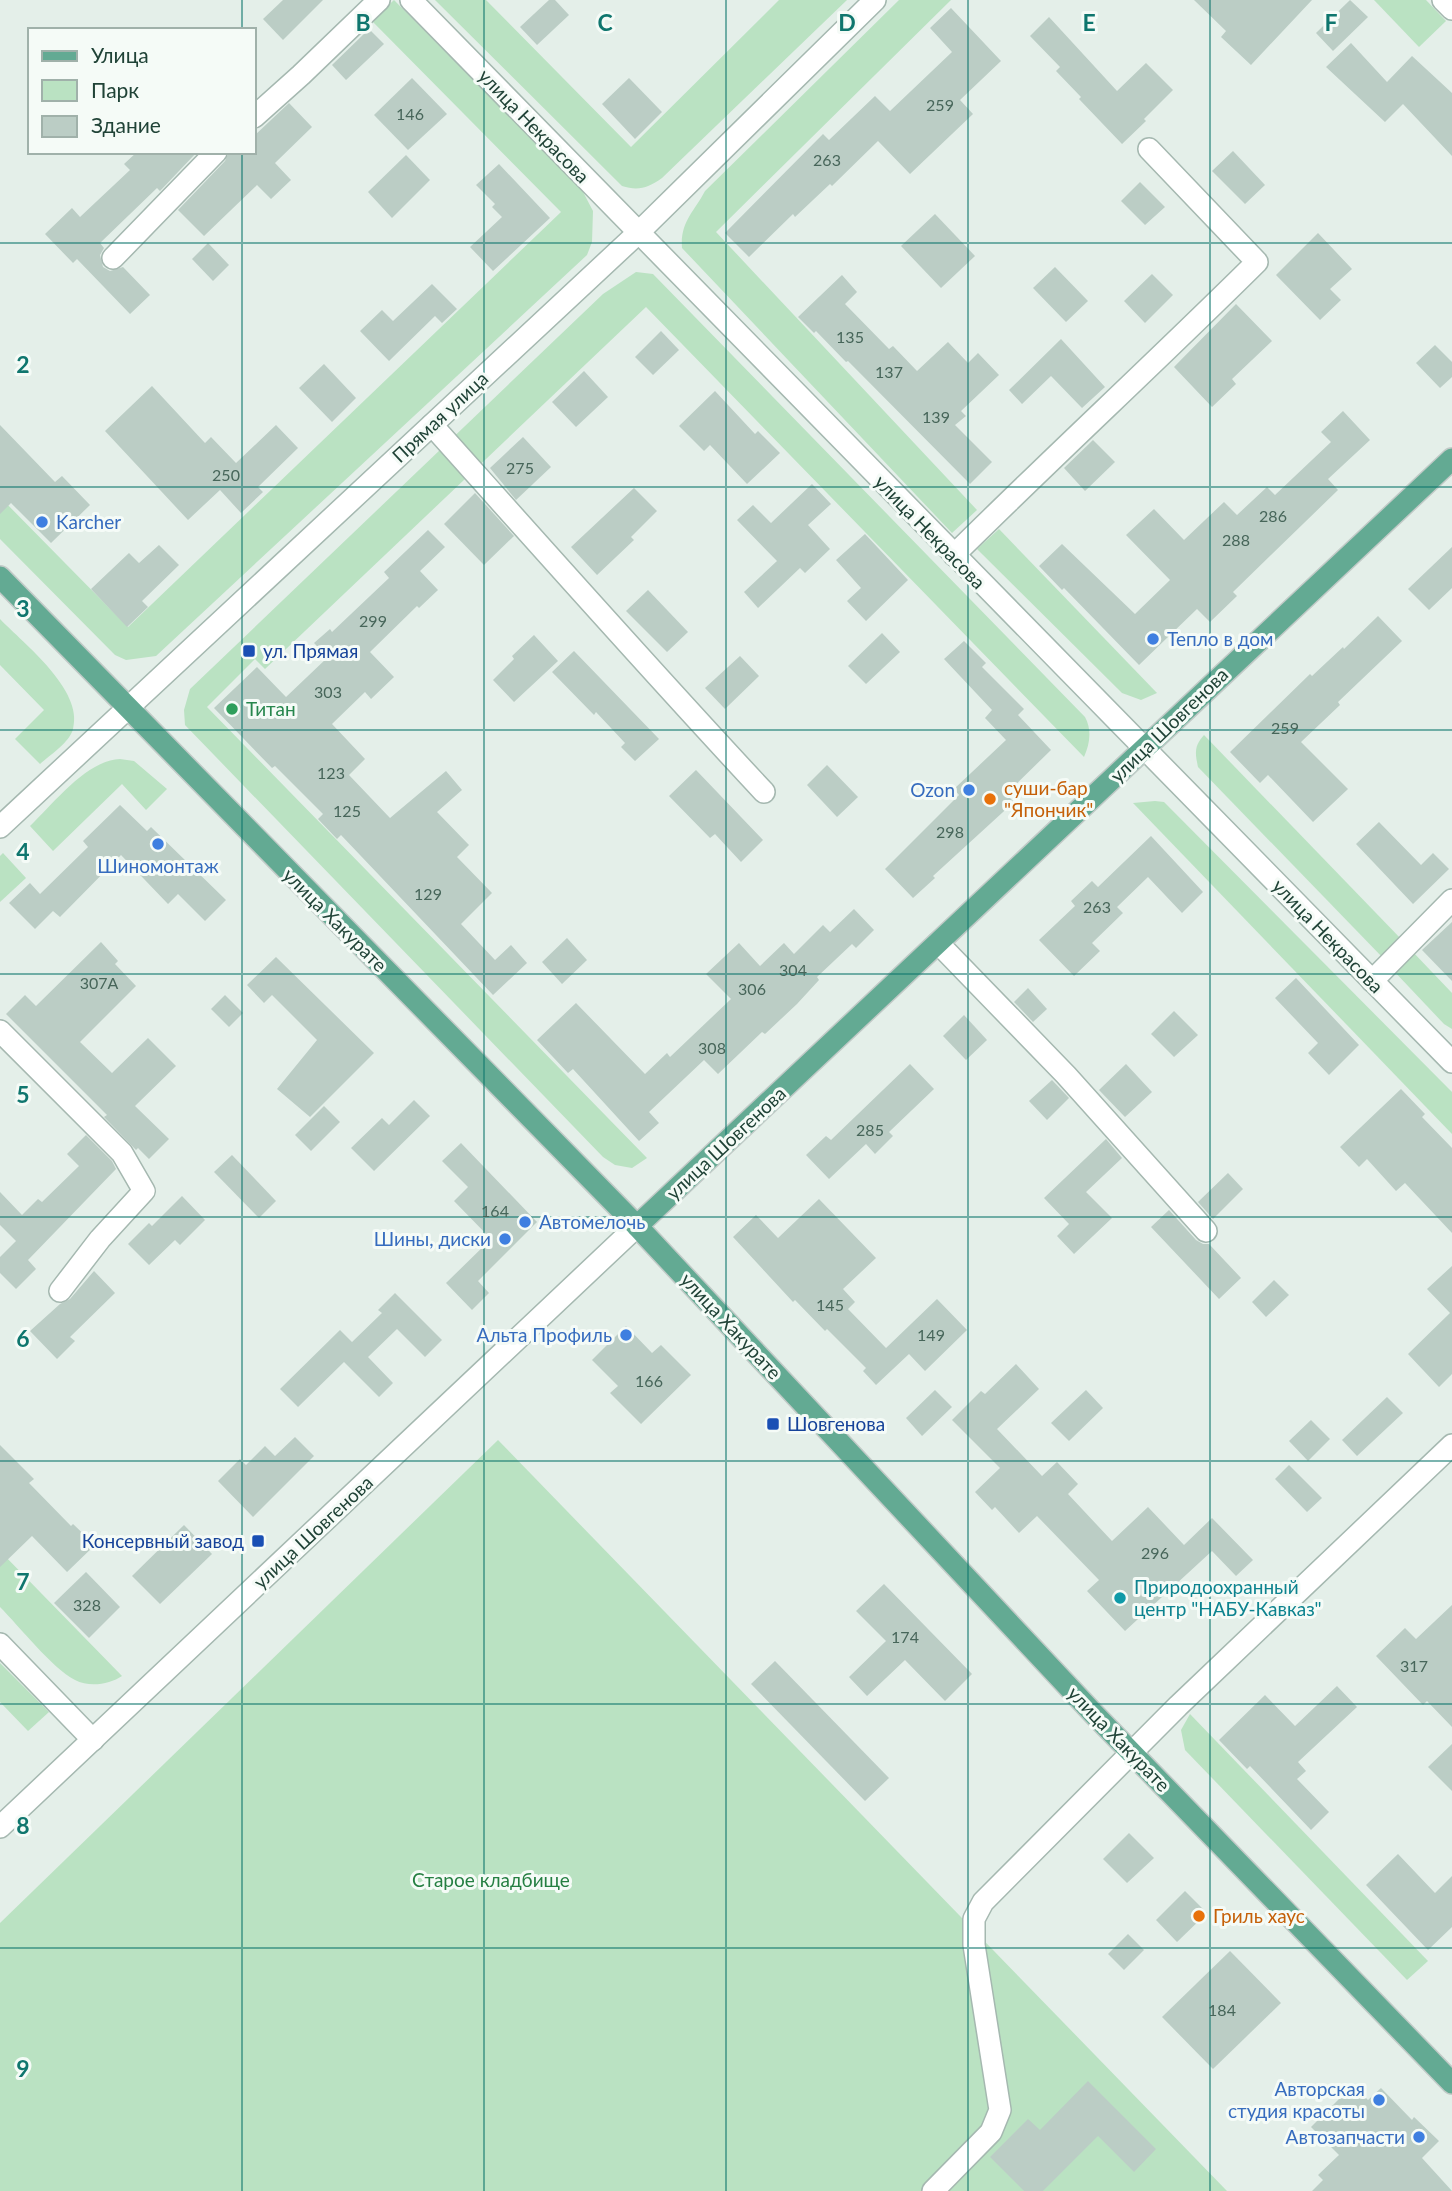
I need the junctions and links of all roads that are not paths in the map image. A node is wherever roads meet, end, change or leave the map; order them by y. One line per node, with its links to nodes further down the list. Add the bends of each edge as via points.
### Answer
1 (379, 0): 6 (street)
2 (411, 0): 9 (street, улица Некрасова)
3 (874, 0): 9 (street, Прямая улица)
4 (1443, 0): 5 (street)
5 (1452, 9)
6 (256, 115)
7 (1149, 149): 13 (street, via 1257,262)
8 (214, 154): 10 (street)
9 (638, 233): 11 (street, Прямая улица); 13 (street, улица Некрасова)
10 (113, 258)
11 (432, 425): 15 (street, Прямая улица); 17 (street)
12 (1452, 458): 16 (main road, улица Шовгенова)
13 (954, 555): 16 (street, улица Некрасова)
14 (0, 577): 15 (main road, улица Хакурате)
15 (127, 708): 18 (street, Прямая улица); 24 (main road, улица Хакурате)
16 (1144, 749): 20 (main road, улица Шовгенова); 21 (street, улица Некрасова)
17 (764, 792)
18 (0, 827)
19 (1452, 900): 21 (street)
20 (938, 943): 24 (main road, улица Шовгенова); 25 (street, via 1066,1075)
21 (1372, 981): 23 (street, улица Некрасова)
22 (0, 1031): 26 (street, via 122,1153 144,1191)
23 (1452, 1062)
24 (637, 1226): 29 (street, улица Шовгенова); 30 (main road, улица Хакурате)
25 (1206, 1231)
26 (60, 1290)
27 (1452, 1445): 30 (street)
28 (0, 1644): 29 (street)
29 (93, 1740): 31 (street, улица Шовгенова)
30 (1133, 1752): 32 (main road, улица Хакурате); 33 (street, via 983,1902 975,1919 974,1945 1000,2110 991,2132)
31 (0, 1828)
32 (1452, 2084)
33 (933, 2191)

